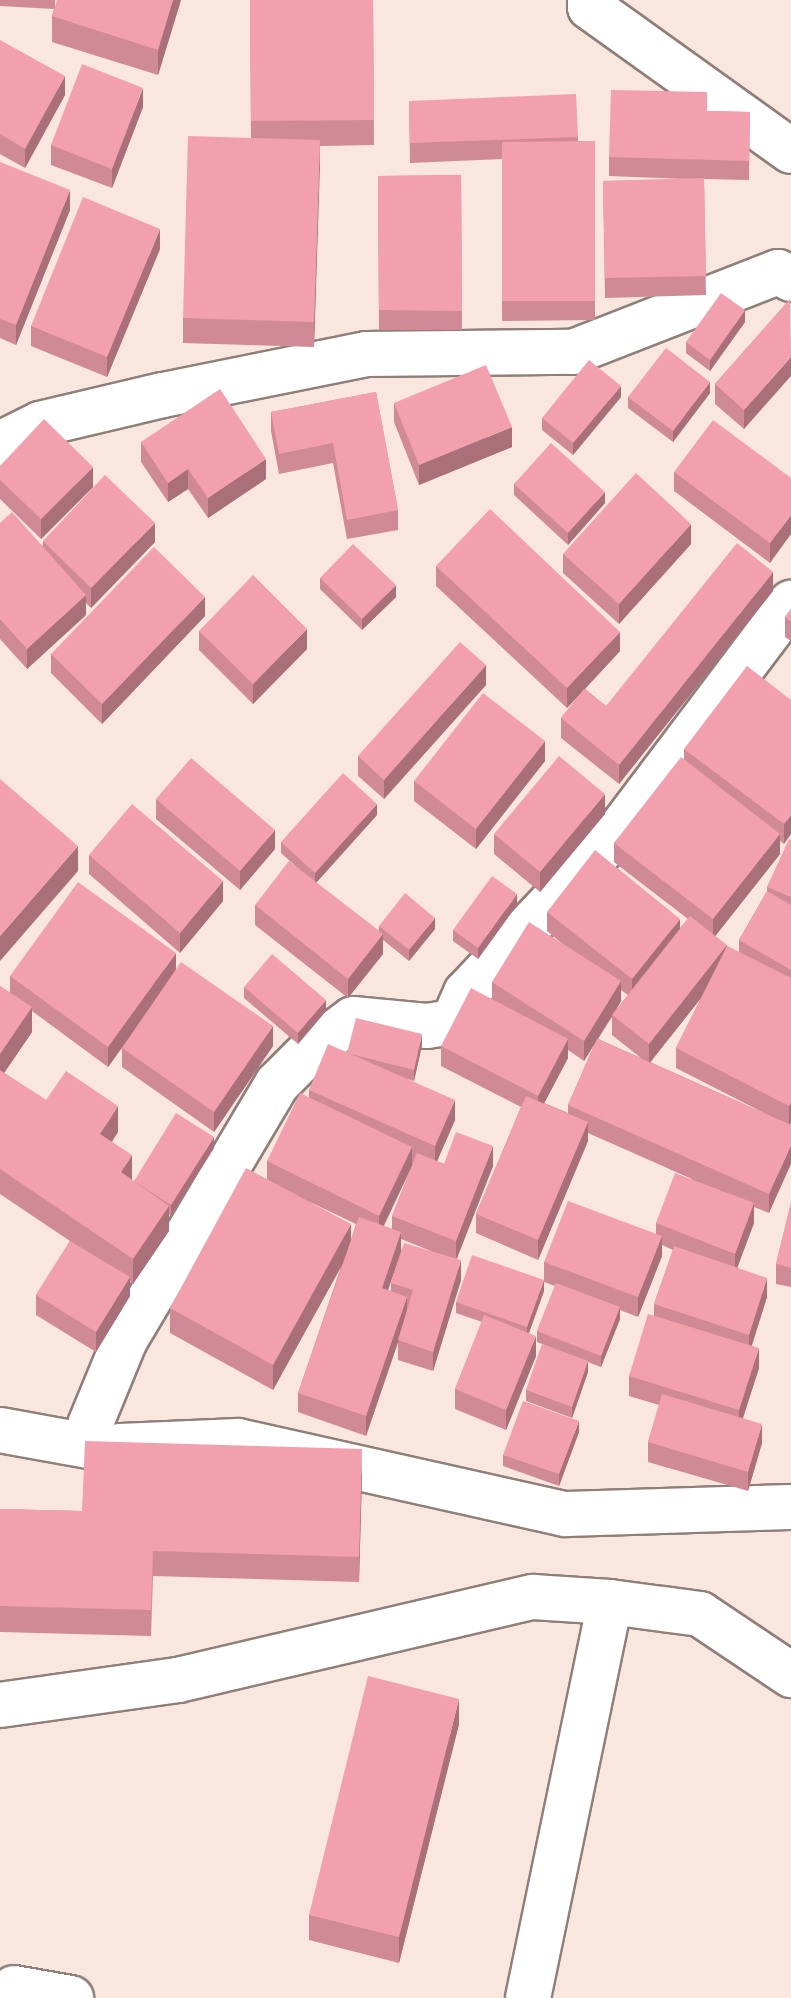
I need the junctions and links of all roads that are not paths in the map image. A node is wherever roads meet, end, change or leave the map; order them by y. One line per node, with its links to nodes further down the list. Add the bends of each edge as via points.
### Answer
1 (590, 0): 2 (street, via 590,7)
2 (791, 151)
3 (791, 279): 4 (street, via 778,272 573,352 366,354 40,424)
4 (0, 444)
5 (791, 603): 7 (street, via 619,831 466,993 453,1022 427,1026 353,1019 277,1084 125,1340 90,1425)
6 (0, 1430): 7 (street)
7 (94, 1447): 8 (street, via 238,1441 565,1514)
8 (791, 1507)
9 (610, 1602): 10 (street, via 700,1614); 11 (street, via 533,1597 178,1680); 14 (street)
10 (791, 1675)
11 (0, 1705)
12 (14, 1988): 13 (street)
13 (71, 1998)
14 (528, 1998)

